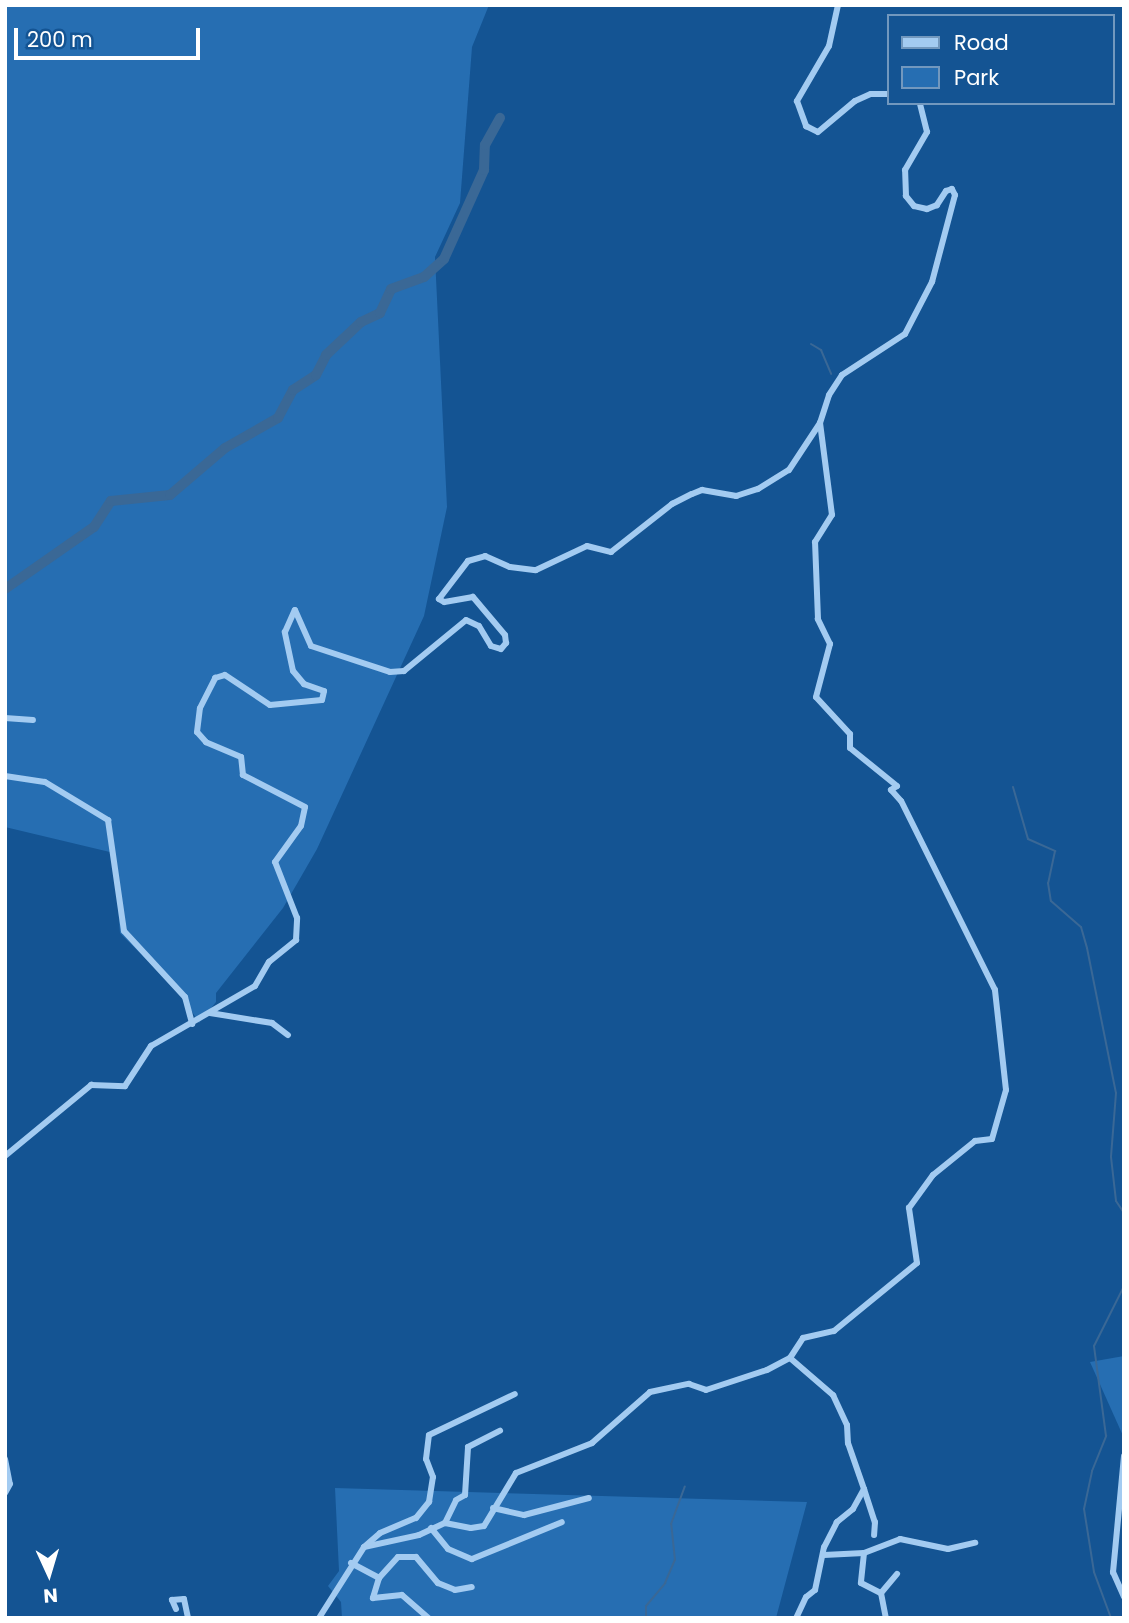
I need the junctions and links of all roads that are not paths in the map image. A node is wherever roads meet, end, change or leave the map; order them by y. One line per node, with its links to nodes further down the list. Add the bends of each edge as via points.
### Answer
1 (838, 5): 2 (street, via 829,46 797,101 807,127 818,132 855,102 871,94)
2 (888, 94)
3 (920, 105): 4 (street, via 927,132 905,170 906,196 914,206 926,209 937,205 946,191 952,189 955,195 932,282 905,334 842,375)
4 (820, 423): 8 (street, via 789,470 769,483 736,496 692,494 672,504 611,552 587,546 536,569 510,567 485,556 468,561 439,599 444,603 473,597 505,635 501,649 491,646 479,626 467,620 404,671 390,672 311,646 295,610 285,632 293,671 304,684 324,691 321,700 270,705 225,674 215,678 200,708 197,732 206,742 241,757 243,775 258,786 304,807 301,826 275,862 297,918 296,940 268,962 255,986); 12 (street, via 832,515 815,542 818,619 830,644 817,697 850,734 850,748 897,786 891,790 901,801 995,990 1006,1090 992,1139 975,1141 933,1175 909,1208 916,1263 834,1331 803,1338)
5 (5, 718): 6 (street)
6 (33, 720)
7 (5, 776): 9 (street, via 39,779 108,820 124,931 185,998)
8 (210, 1013): 9 (street); 10 (street, via 272,1023)
9 (192, 1024): 11 (street, via 151,1046 125,1086 91,1085)
10 (288, 1035)
11 (5, 1156)
12 (790, 1358): 17 (street, via 833,1395 847,1425 848,1443); 20 (street, via 706,1390 689,1384 650,1392 592,1443 516,1474)
13 (515, 1394): 26 (street, via 429,1435 426,1459 433,1477 429,1502 416,1518 380,1533)
14 (500, 1431): 21 (street, via 468,1447 465,1494 456,1500)
15 (1124, 1456): 34 (street, via 1113,1572)
16 (5, 1459): 18 (street, via 10,1484)
17 (864, 1489): 24 (street, via 875,1522); 28 (street, via 853,1509 837,1522)
18 (5, 1493)
19 (589, 1498): 20 (street, via 524,1515)
20 (493, 1508): 21 (street, via 477,1528)
21 (445, 1522): 23 (street)
22 (562, 1522): 23 (street, via 472,1559 448,1549)
23 (431, 1528): 26 (street)
24 (874, 1535)
25 (975, 1543): 27 (street, via 948,1549 900,1539)
26 (364, 1548): 29 (street)
27 (864, 1553): 28 (street); 33 (street, via 861,1583)
28 (824, 1555): 39 (street, via 815,1590 806,1597)
29 (351, 1563): 31 (street); 37 (street)
30 (897, 1574): 33 (street)
31 (379, 1578): 32 (street, via 398,1557 416,1556 438,1583 455,1590); 38 (street, via 373,1598 402,1595)
32 (472, 1587)
33 (881, 1592): 40 (street)
34 (1124, 1597)
35 (176, 1609): 36 (street, via 172,1600 184,1599)
36 (188, 1618)
37 (319, 1618)
38 (428, 1618)
39 (796, 1618)
40 (886, 1618)

